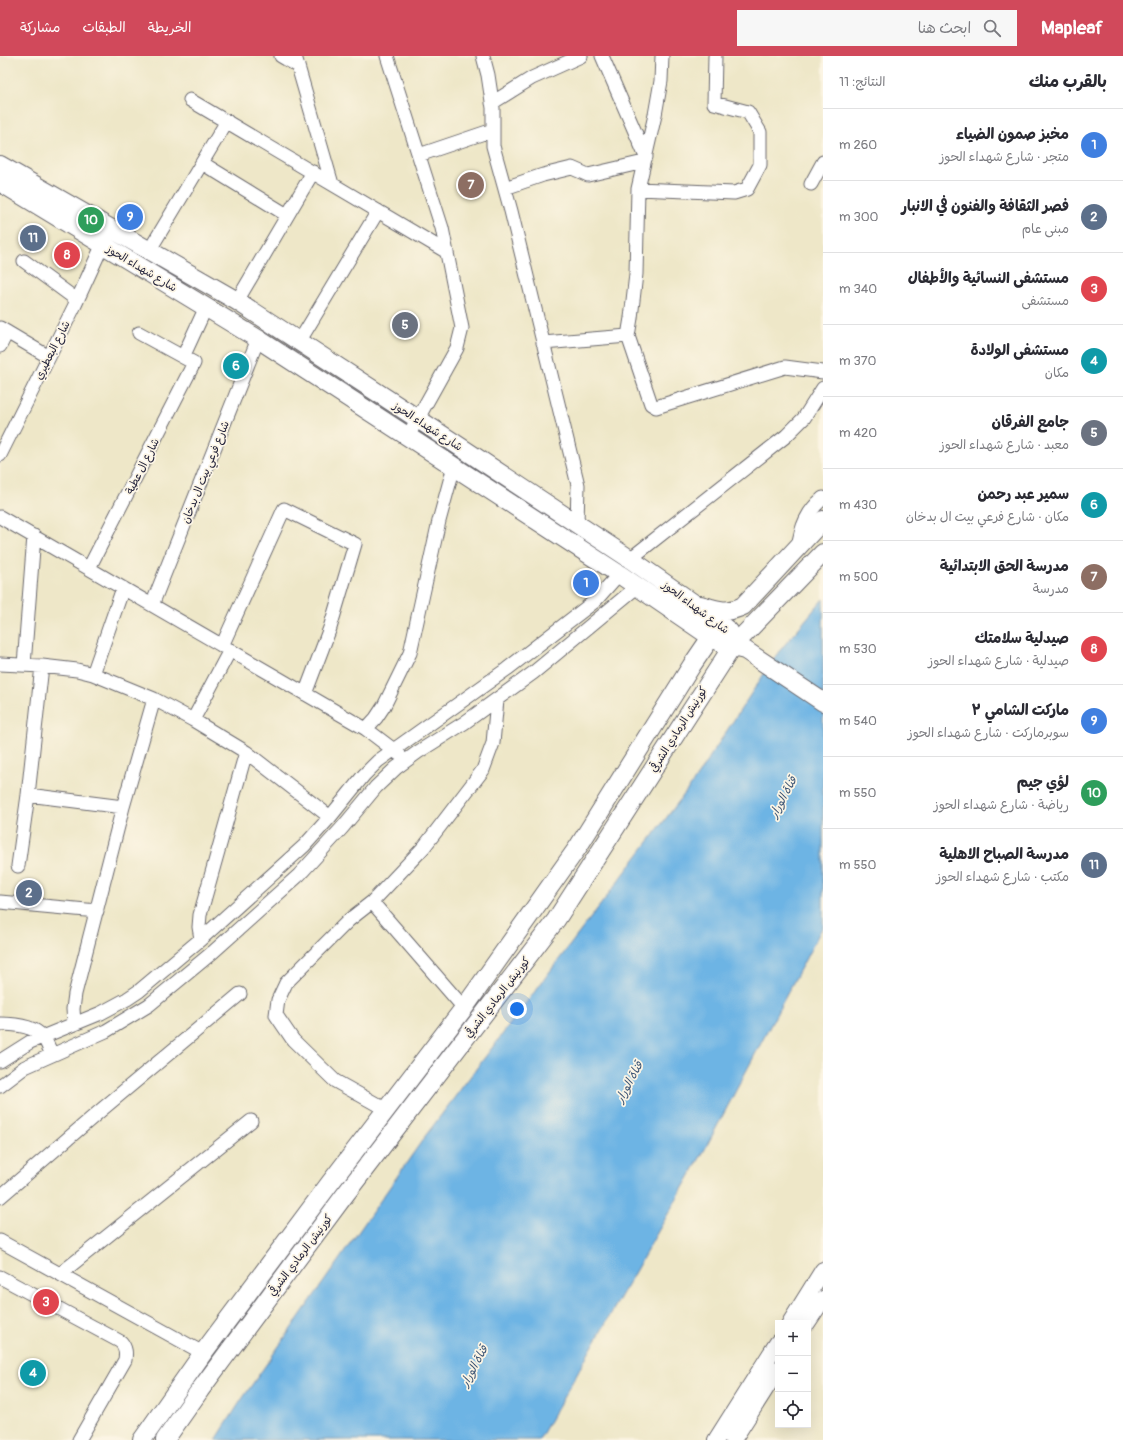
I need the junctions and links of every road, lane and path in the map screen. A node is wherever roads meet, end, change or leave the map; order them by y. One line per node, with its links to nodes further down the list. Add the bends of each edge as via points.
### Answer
1 (281, 56): 8 (street)
2 (387, 56): 13 (street)
3 (483, 56): 10 (street)
4 (581, 56): 10 (street, via 532,78)
5 (602, 56): 14 (street)
6 (662, 56): 14 (street, via 661,82)
7 (715, 56): 23 (street, via 714,103 748,112 760,132 760,164 747,189 734,193)
8 (296, 61): 20 (street)
9 (190, 100): 11 (street)
10 (492, 102): 12 (street)
11 (227, 122): 16 (street); 18 (street)
12 (493, 130): 13 (street); 22 (street, via 493,146)
13 (419, 155): 28 (street)
14 (645, 160): 22 (street, via 588,175 572,168 543,174); 23 (street)
15 (823, 162): 21 (street)
16 (202, 163): 25 (street); 27 (street)
17 (0, 165): 26 (main road, شارع شهداء الحوز)
18 (313, 172): 20 (street); 25 (street)
19 (0, 182): 26 (main road, شارع شهداء الحوز)
20 (332, 184): 24 (street)
21 (811, 184)
22 (505, 188): 38 (street)
23 (638, 188): 35 (street, via 636,274)
24 (378, 211): 28 (street); 37 (street)
25 (287, 215): 31 (street)
26 (98, 235): 27 (main road, شارع شهداء الحوز); 30 (street, شارع البعطيري); 32 (main road, شارع شهداء الحوز)
27 (150, 251): 31 (main road, شارع شهداء الحوز)
28 (447, 252): 44 (street, via 462,328 457,348)
29 (24, 261): 30 (street)
30 (77, 300): 40 (street, شارع البعطيري)
31 (237, 301): 37 (main road, شارع شهداء الحوز)
32 (206, 307): 36 (main road, شارع شهداء الحوز); 41 (street, شارع ال عطية)
33 (4, 330): 39 (street); 40 (street)
34 (139, 332): 41 (street)
35 (628, 336): 38 (street); 42 (street, via 651,404 656,407 785,367)
36 (258, 339): 45 (main road, شارع شهداء الحوز); 63 (street, شارع فرعي بيت ال بدخان)
37 (299, 342): 44 (main road, شارع شهداء الحوز)
38 (543, 343): 51 (street, via 578,485)
39 (0, 346)
40 (49, 357): 46 (street, شارع البعطيري)
41 (189, 360): 56 (street, شارع ال عطية)
42 (823, 372)
43 (823, 388): 55 (street, via 804,418 786,436)
44 (418, 419): 45 (street); 51 (main road, شارع شهداء الحوز)
45 (408, 436): 47 (main road, شارع شهداء الحوز)
46 (0, 456)
47 (454, 466): 58 (main road, شارع شهداء الحوز); 78 (street, via 410,653 384,706)
48 (823, 498): 53 (street, via 806,518 800,532)
49 (0, 517): 52 (street)
50 (823, 520): 53 (main road)
51 (577, 524): 55 (main road, شارع شهداء الحوز)
52 (34, 536): 56 (street); 69 (street)
53 (798, 548): 57 (main road)
54 (823, 553): 60 (main road, كورنيش الرمادي الشرقي)
55 (630, 559): 62 (main road, شارع شهداء الحوز)
56 (90, 568): 61 (street)
57 (776, 572): 60 (main road); 62 (main road, via 743,606 736,609 722,610)
58 (619, 574): 59 (main road, شارع شهداء الحوز); 79 (street, via 595,601 507,669)
59 (638, 586): 64 (main road, شارع شهداء الحوز); 75 (street, via 568,646)
60 (792, 586): 66 (main road, كورنيش الرمادي الشرقي)
61 (123, 588): 63 (street); 72 (street)
62 (693, 603): 65 (main road, شارع شهداء الحوز)
63 (152, 605): 67 (street)
64 (683, 618): 65 (main road, شارع شهداء الحوز); 70 (main road, via 694,637 696,651)
65 (716, 630): 66 (main road, شارع شهداء الحوز); 70 (main road, كورنيش الرمادي الشرقي)
66 (738, 645): 76 (main road, شارع شهداء الحوز); 101 (main road, كورنيش الرمادي الشرقي, via 556,920)
67 (226, 648): 73 (street); 73 (street, via 284,509 356,544 330,628); 77 (street)
68 (0, 664): 69 (street)
69 (24, 665): 71 (street)
70 (692, 665): 91 (main road, كورنيش الرمادي الشرقي, via 578,847)
71 (42, 666): 72 (street); 82 (street)
72 (93, 674): 74 (street)
73 (305, 694): 78 (street)
74 (154, 699): 77 (street); 83 (street)
75 (497, 700): 81 (street); 87 (street, via 492,743 484,770 424,847)
76 (823, 702)
77 (193, 720): 80 (street)
78 (366, 729): 79 (street)
79 (394, 749): 81 (street); 84 (street, via 371,768)
80 (246, 752): 84 (street); 89 (street, via 200,915)
81 (406, 760): 95 (street, via 376,787 299,875 181,978 128,1018 84,1042)
82 (28, 795): 83 (street); 85 (street)
83 (123, 807): 88 (street)
84 (330, 817): 89 (street, via 288,862)
85 (18, 866)
86 (0, 902): 88 (street)
87 (372, 902): 91 (street); 98 (street, via 349,920 286,983 278,1000 276,1015 293,1040 335,1081)
88 (97, 911): 92 (street, via 74,1002)
89 (200, 939): 92 (street, via 139,991 101,1013)
90 (240, 994): 102 (street)
91 (464, 1008): 98 (main road, كورنيش الرمادي الشرقي)
92 (74, 1023): 94 (street)
93 (0, 1024): 94 (street, via 25,1027)
94 (42, 1036): 95 (street); 96 (street)
95 (52, 1054): 97 (street, via 24,1067)
96 (0, 1061)
97 (0, 1086)
98 (387, 1110): 100 (main road, كورنيش الرمادي الشرقي)
99 (250, 1121): 105 (street)
100 (330, 1183): 101 (main road); 111 (main road, كورنيش الرمادي الشرقي)
101 (344, 1196): 115 (main road, كورنيش الرمادي الشرقي)
102 (0, 1197)
103 (0, 1241): 105 (street)
104 (823, 1270): 108 (street)
105 (60, 1274): 111 (street)
106 (0, 1277): 113 (street, via 121,1342 126,1349 125,1360)
107 (823, 1299): 109 (street)
108 (792, 1320)
109 (809, 1320)
110 (775, 1347): 116 (street)
111 (203, 1352): 114 (main road, كورنيش الرمادي الشرقي)
112 (775, 1374): 117 (street)
113 (79, 1440)
114 (142, 1440)
115 (165, 1440)
116 (716, 1440)
117 (733, 1440)

